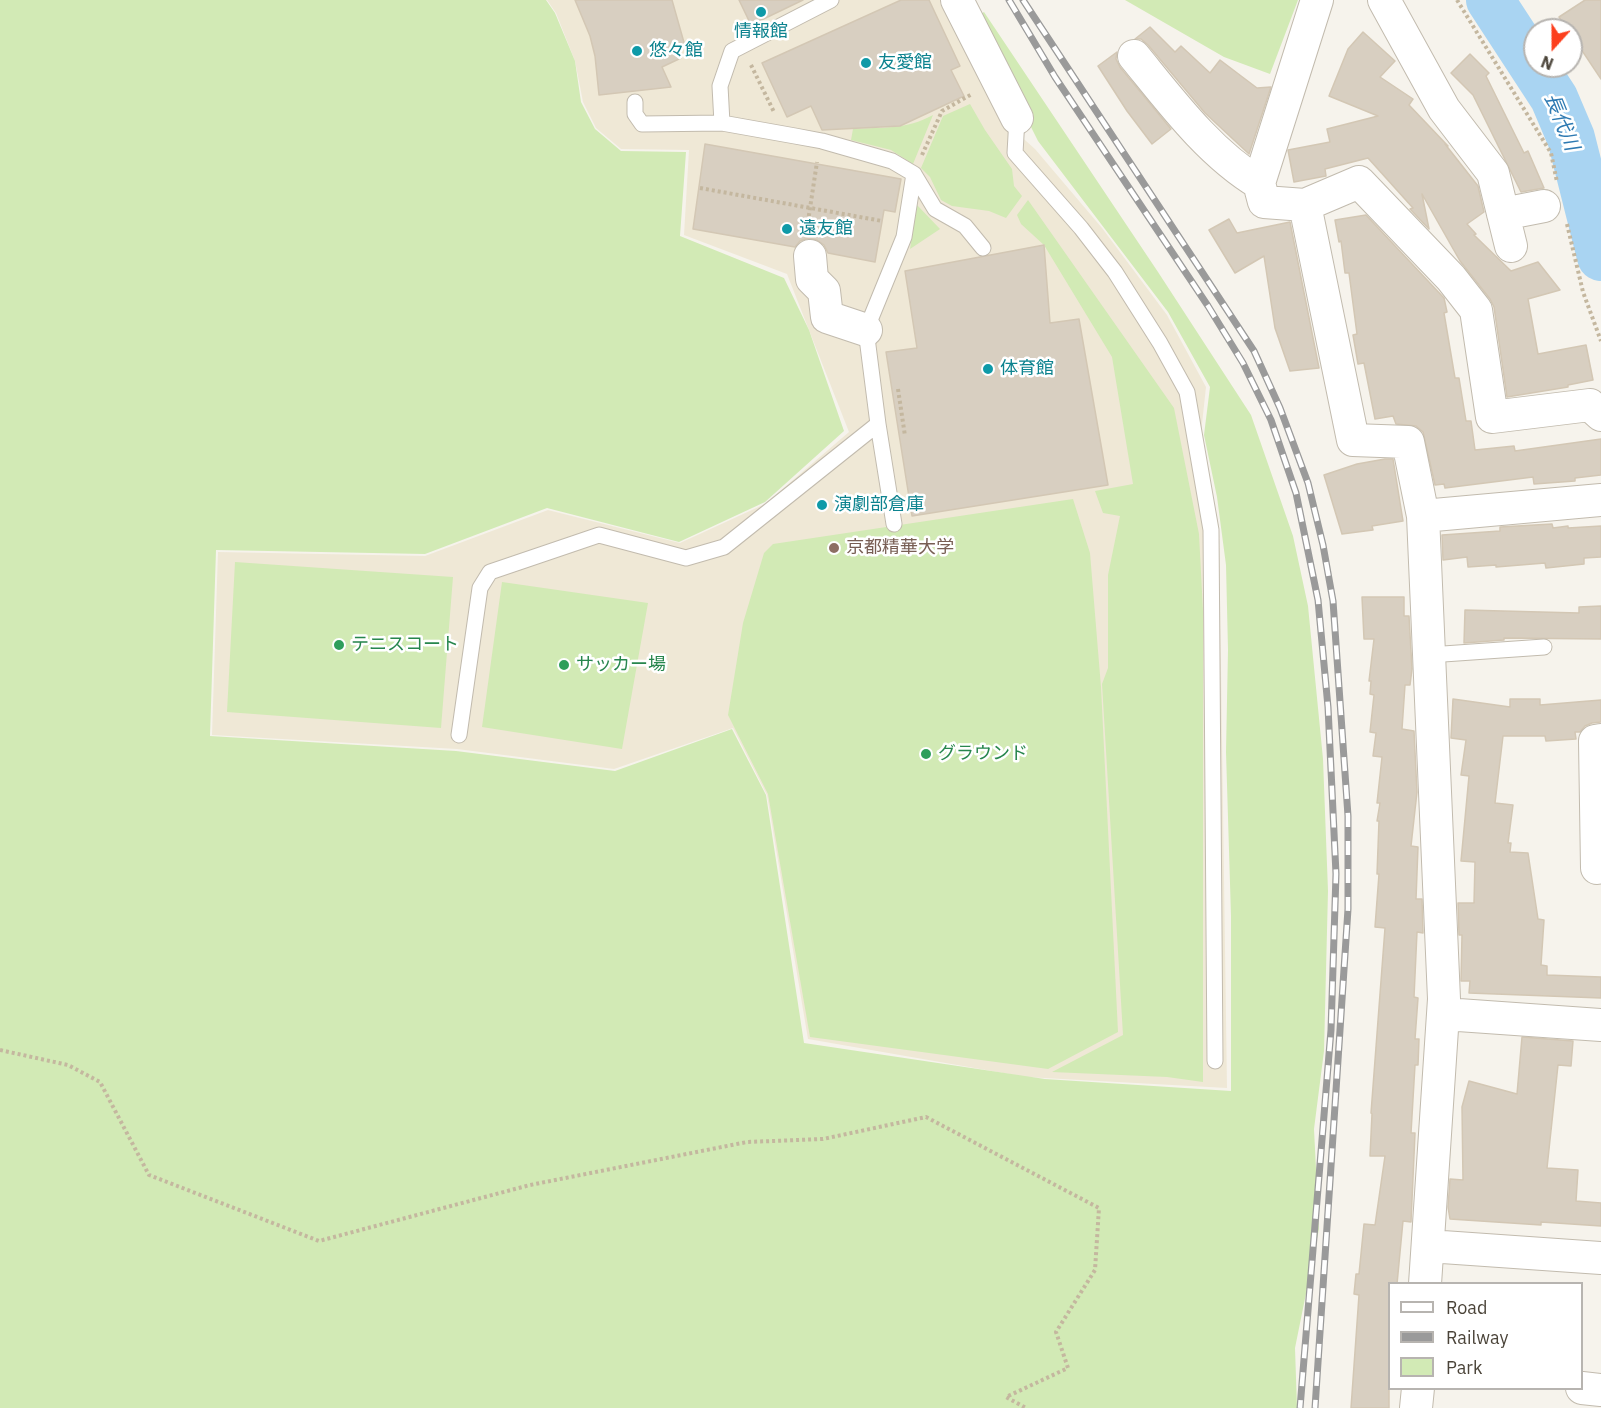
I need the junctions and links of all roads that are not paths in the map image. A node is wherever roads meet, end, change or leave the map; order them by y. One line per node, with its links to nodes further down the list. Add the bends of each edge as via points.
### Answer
1 (831, 0): 8 (lane, via 732,51 720,86)
2 (957, 0): 7 (street)
3 (1317, 0): 10 (street)
4 (1384, 0): 13 (street, via 1444,109 1493,173)
5 (1134, 56): 10 (street, via 1186,120 1241,172)
6 (635, 102): 8 (lane, via 634,114 642,124)
7 (1017, 118): 30 (lane, via 1015,153 1115,273 1161,343 1187,392 1211,530)
8 (722, 123): 9 (lane, via 822,141 892,161)
9 (914, 174): 16 (lane, via 935,209 965,226); 17 (lane, via 904,237)
10 (1259, 183): 11 (street, via 1264,202)
11 (1305, 205): 18 (street, via 1359,182 1451,278 1476,310 1492,417 1590,405); 21 (street, via 1353,440 1408,442)
12 (1557, 205): 13 (street)
13 (1503, 214): 15 (street)
14 (808, 245): 17 (street, via 812,279 824,291 827,317)
15 (1510, 246)
16 (983, 248)
17 (866, 330): 19 (lane)
18 (1601, 415)
19 (878, 424): 22 (lane); 25 (lane, via 724,547 686,558 599,535 490,572 480,588)
20 (1601, 500): 21 (street)
21 (1423, 516): 24 (street)
22 (894, 524)
23 (1544, 647): 24 (lane)
24 (1429, 656): 28 (street)
25 (459, 735)
26 (1601, 740): 27 (street, via 1595,741)
27 (1597, 868)
28 (1444, 1014): 29 (street); 31 (street)
29 (1601, 1025)
30 (1215, 1061)
31 (1428, 1246): 32 (street); 33 (street)
32 (1601, 1258)
33 (1425, 1282)
34 (1583, 1388): 36 (street)
35 (1418, 1390): 37 (street)
36 (1601, 1390)
37 (1416, 1408)

